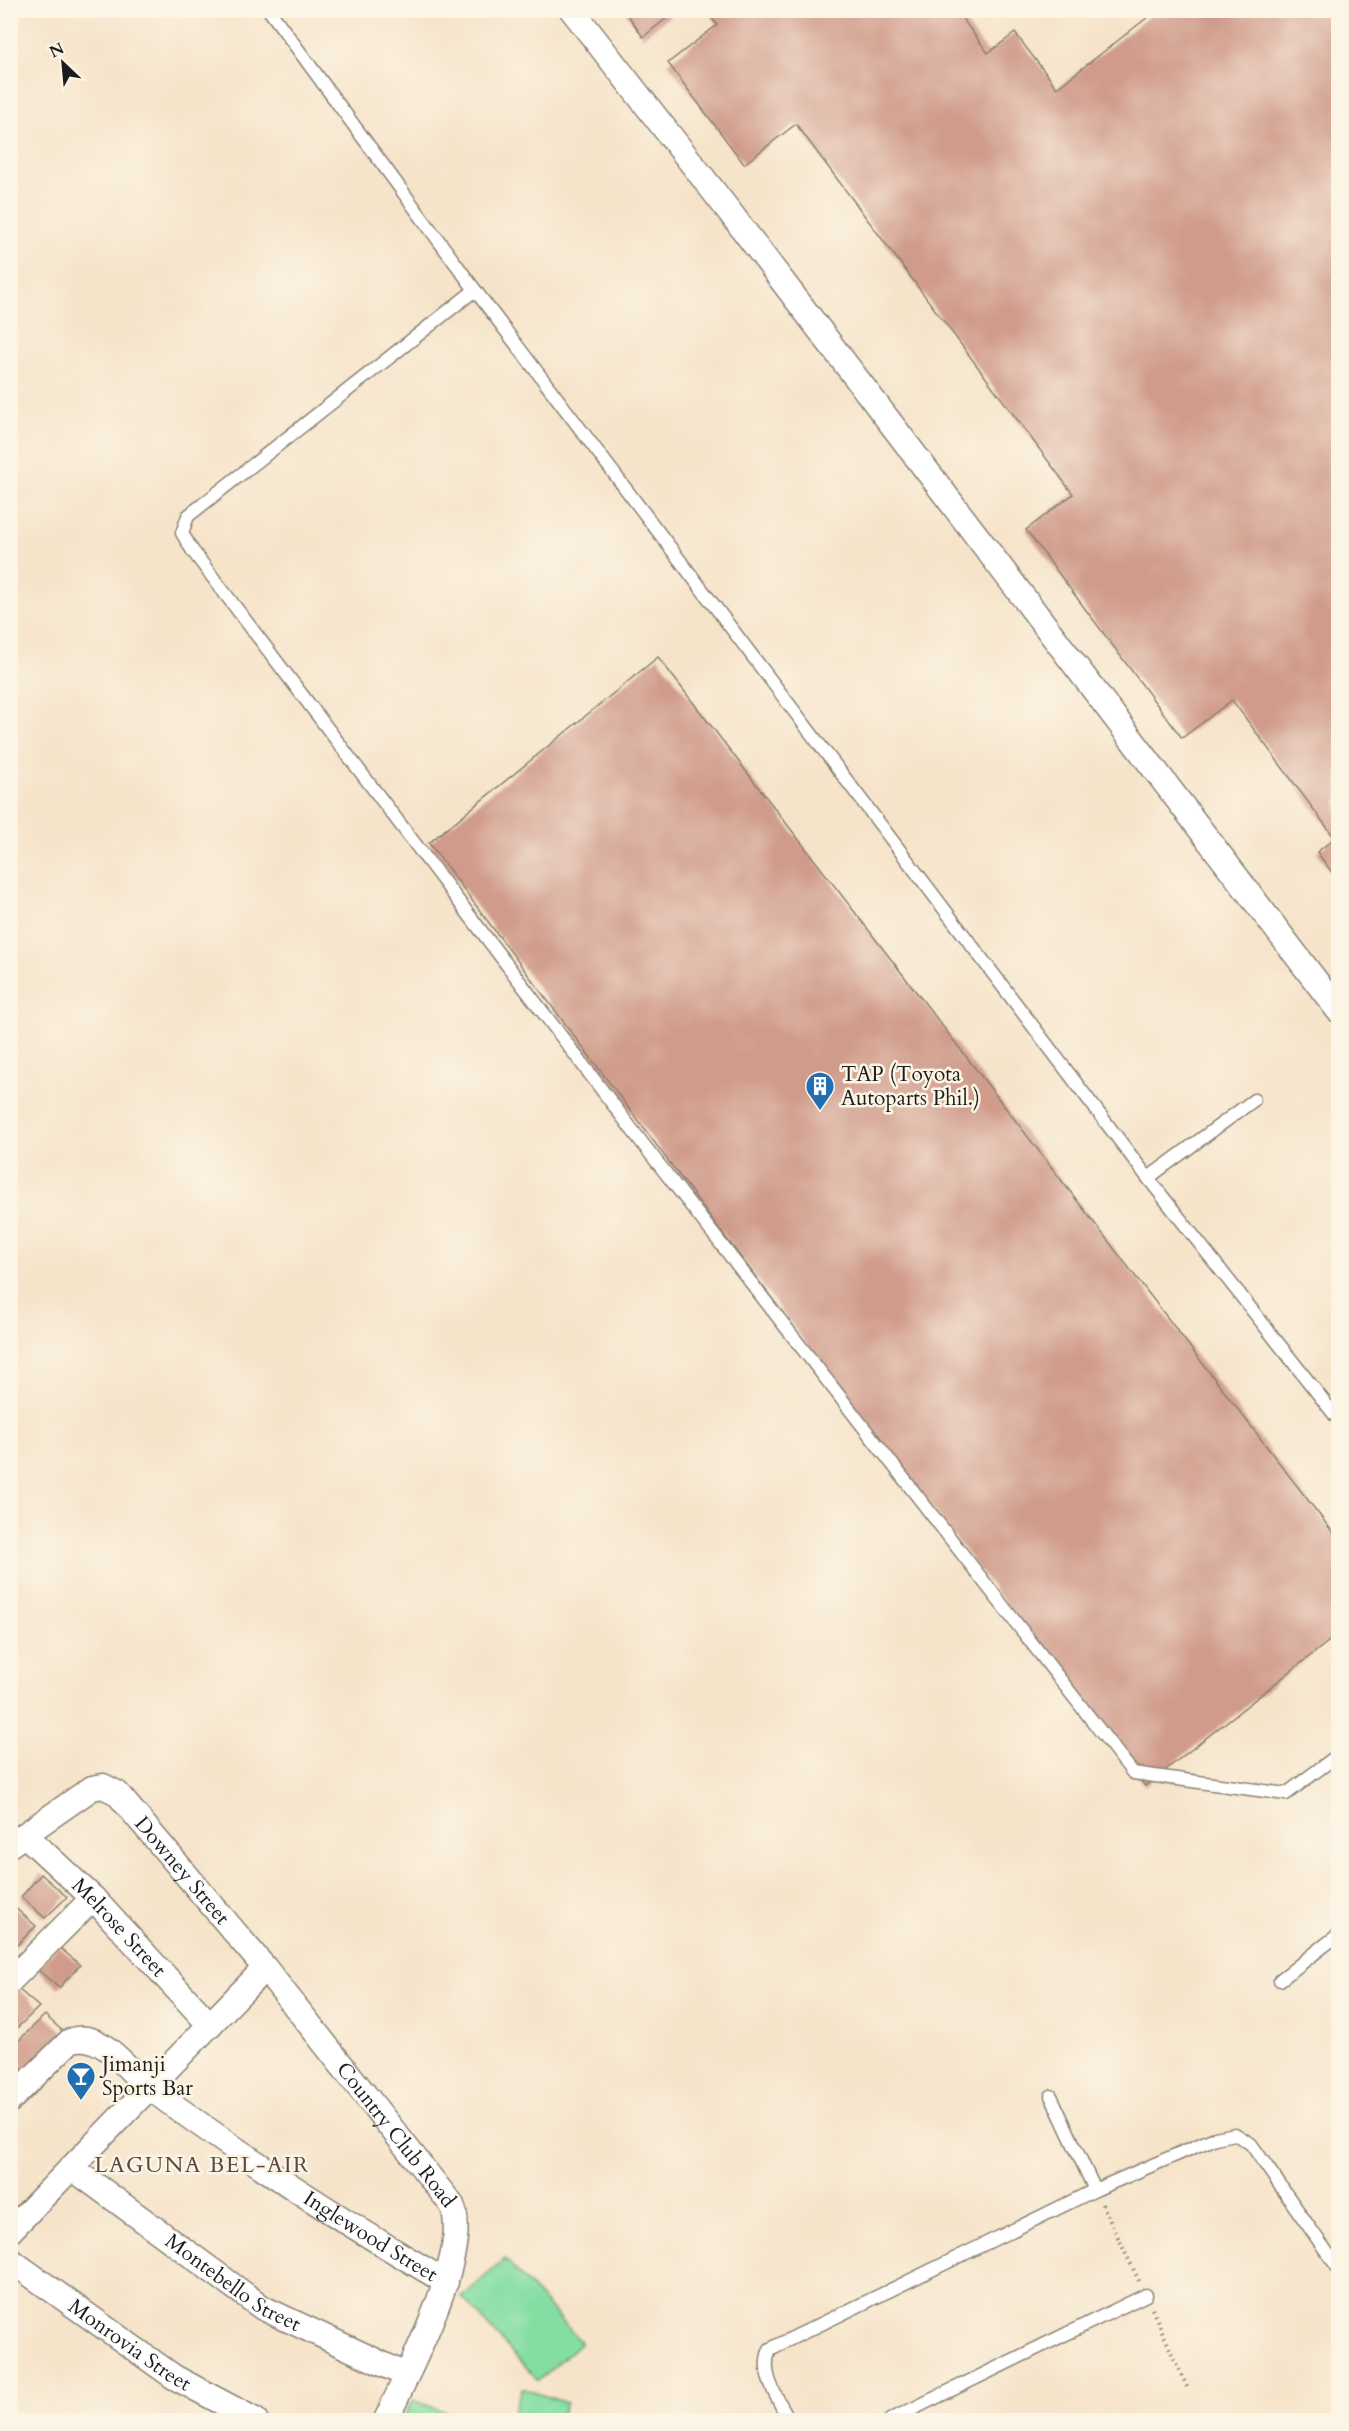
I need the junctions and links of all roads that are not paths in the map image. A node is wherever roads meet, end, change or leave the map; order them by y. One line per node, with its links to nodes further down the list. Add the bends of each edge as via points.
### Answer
1 (269, 10): 3 (lane)
2 (572, 10): 4 (street)
3 (474, 290): 6 (lane); 8 (lane, via 188,516 182,533 192,550 643,1144 1133,1773 1286,1794)
4 (1338, 1010)
5 (1254, 1100): 6 (lane)
6 (1148, 1178): 7 (lane)
7 (1338, 1419)
8 (1338, 1755)
9 (18, 1840): 10 (street, Melrose Street); 12 (street, Downey Street, via 92,1788 103,1786 117,1793)
10 (93, 1898): 14 (street); 15 (street, Melrose Street)
11 (1338, 1935): 13 (lane)
12 (265, 1968): 15 (street); 24 (street, Country Club Road, via 453,2205 458,2231)
13 (1280, 1980)
14 (10, 1981)
15 (210, 2025): 16 (street)
16 (150, 2088): 18 (street, Inglewood Street, via 95,2039 81,2036 70,2041); 19 (street); 24 (street, Inglewood Street, via 354,2229)
17 (1052, 2096): 20 (lane)
18 (10, 2100)
19 (72, 2168): 21 (street); 26 (street, Montebello Street, via 263,2307)
20 (1095, 2190): 23 (lane, via 1215,2138 1235,2134 1251,2144); 29 (lane, via 770,2349 765,2361 766,2374)
21 (10, 2231)
22 (10, 2260): 27 (street, Monrovia Street, via 174,2377)
23 (1338, 2268)
24 (446, 2282): 26 (street, Country Club Road)
25 (1146, 2295): 30 (lane)
26 (406, 2375): 28 (street, Country Club Road)
27 (255, 2421)
28 (386, 2421)
29 (789, 2421)
30 (890, 2421)

